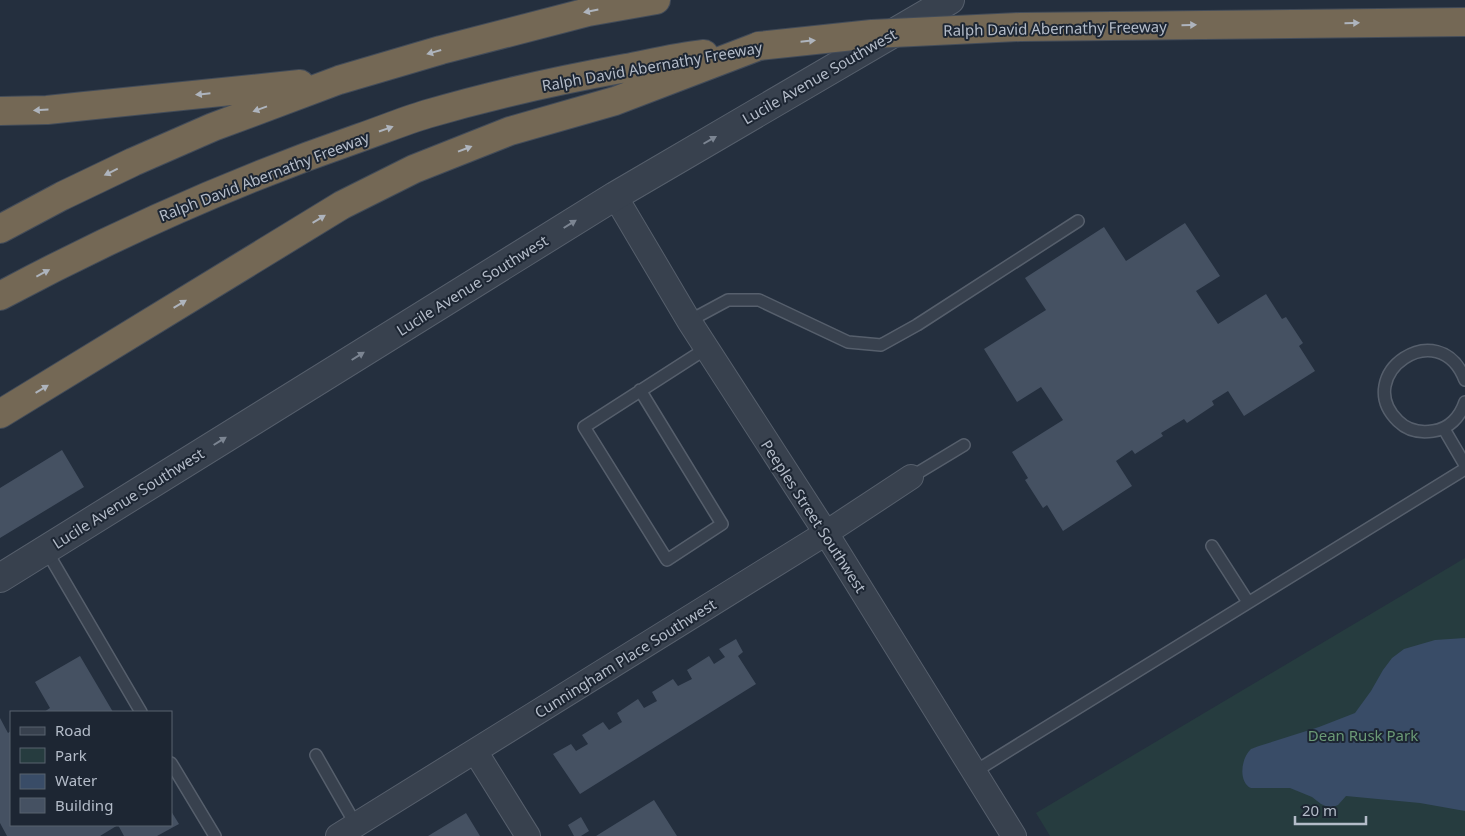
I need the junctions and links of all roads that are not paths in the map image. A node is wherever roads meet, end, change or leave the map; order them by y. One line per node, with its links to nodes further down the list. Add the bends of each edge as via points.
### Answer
1 (656, 0): 5 (highway, one-way to 5, via 588,12)
2 (950, 0): 7 (street, Lucile Avenue Southwest, one-way to 2)
3 (1465, 22): 4 (highway, Ralph David Abernathy Freeway, one-way to 3, bridge, via 872,34 1020,27)
4 (759, 46): 10 (highway, Ralph David Abernathy Freeway, one-way to 4, via 140,225 220,190 302,157 427,114 592,74 696,54); 17 (highway, one-way to 4, via 342,205 414,169 510,131 615,101)
5 (339, 80): 6 (highway, one-way to 6, via 47,110); 9 (highway, one-way to 9, via 212,127 132,162)
6 (0, 110)
7 (615, 196): 11 (street, Peeples Street Southwest); 25 (street, Lucile Avenue Southwest, one-way to 7)
8 (1078, 221): 11 (lane, via 917,325 881,344 848,342 759,300 728,300)
9 (0, 229)
10 (0, 296)
11 (689, 321): 12 (street, Peeples Street Southwest)
12 (707, 348): 15 (lane); 23 (street, Peeples Street Southwest)
13 (1462, 366): 14 (lane); 18 (lane, via 1443,354 1422,350 1402,358 1388,374 1386,402 1402,425 1414,431)
14 (1465, 380)
15 (640, 390): 15 (lane, via 584,427 667,560 722,524)
16 (1465, 402): 18 (lane, via 1459,415)
17 (0, 414)
18 (1444, 429): 20 (lane)
19 (964, 445): 22 (lane)
20 (1465, 465)
21 (1465, 468): 27 (lane)
22 (911, 477): 23 (street, Cunningham Place Southwest)
23 (826, 533): 29 (street, Cunningham Place Southwest); 32 (street, Peeples Street Southwest)
24 (1212, 546): 27 (lane)
25 (46, 549): 26 (street, Lucile Avenue Southwest); 28 (lane)
26 (0, 578)
27 (1248, 602): 32 (lane)
28 (140, 711)
29 (474, 751): 33 (street, Cunningham Place Southwest); 35 (street)
30 (316, 754): 33 (lane)
31 (172, 765): 34 (lane)
32 (974, 772): 36 (street, Peeples Street Southwest)
33 (347, 830)
34 (215, 836)
35 (528, 836)
36 (1014, 836)

